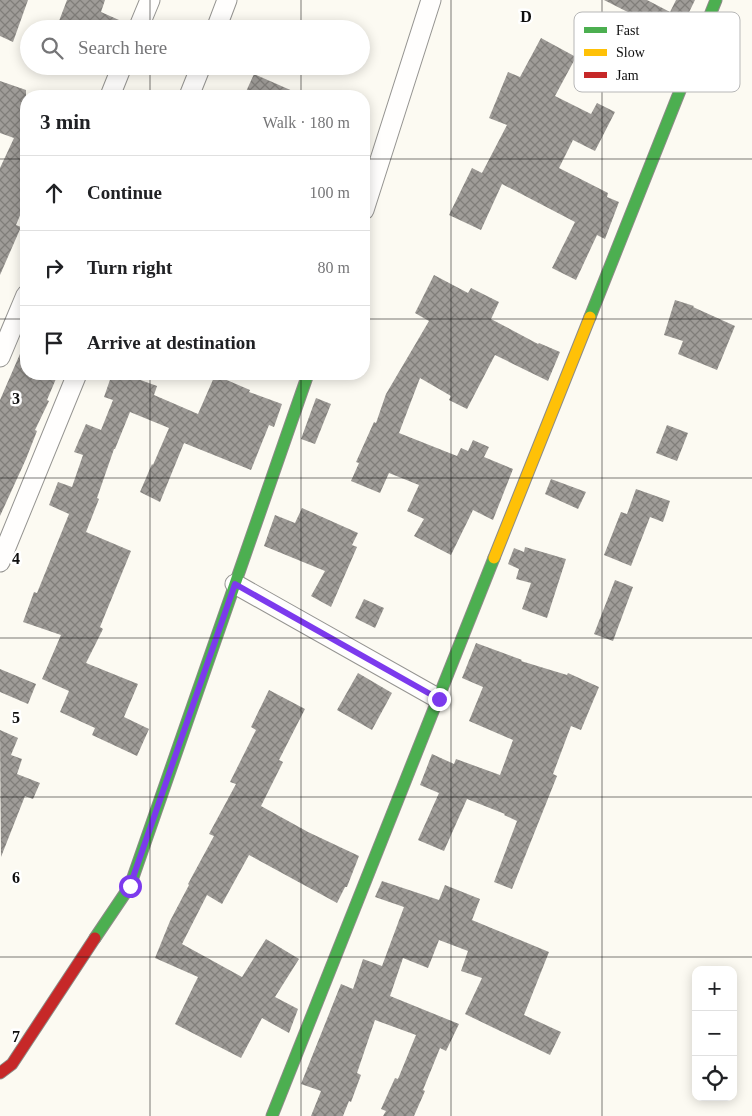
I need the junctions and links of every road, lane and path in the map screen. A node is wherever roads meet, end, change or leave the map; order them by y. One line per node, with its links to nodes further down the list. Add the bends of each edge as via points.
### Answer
1 (150, 0): 6 (street)
2 (227, 0): 7 (street)
3 (431, 0): 13 (street)
4 (716, 0): 5 (street)
5 (711, 12)
6 (142, 20)
7 (219, 20)
8 (118, 75): 10 (street)
9 (197, 75): 11 (street)
10 (112, 90)
11 (191, 90)
12 (680, 92): 20 (street)
13 (370, 191)
14 (20, 309): 15 (street)
15 (0, 357)
16 (75, 380): 18 (street)
17 (306, 380): 19 (street)
18 (0, 562)
19 (235, 584): 20 (street); 21 (street, via 130,886 12,1064)
20 (439, 699): 22 (street)
21 (0, 1073)
22 (272, 1116)

